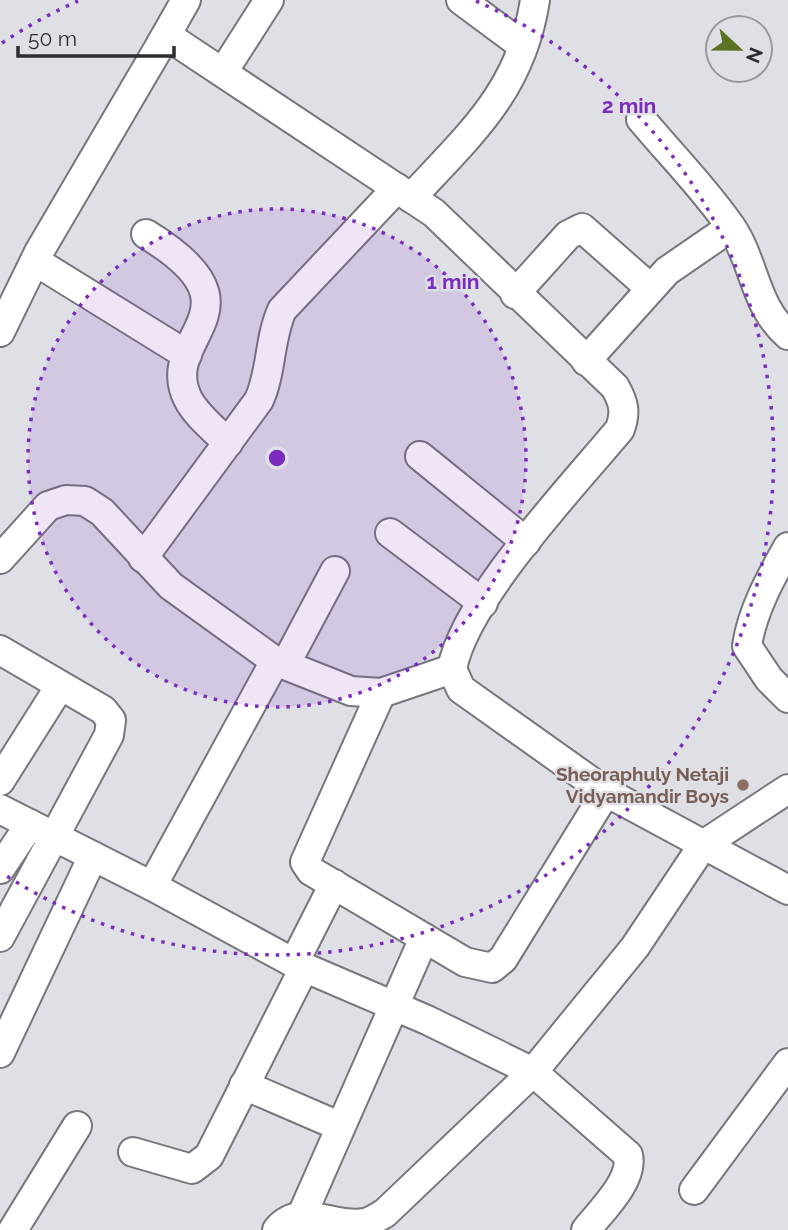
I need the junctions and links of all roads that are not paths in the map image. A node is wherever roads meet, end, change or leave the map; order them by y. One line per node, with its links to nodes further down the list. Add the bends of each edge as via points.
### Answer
1 (186, 0): 5 (street)
2 (269, 0): 7 (street)
3 (461, 0): 6 (street)
4 (535, 0): 6 (street)
5 (161, 44): 7 (street, via 175,41); 12 (street)
6 (523, 46): 9 (street, via 497,104)
7 (223, 72): 9 (street)
8 (641, 119): 10 (street)
9 (404, 193): 14 (street, via 434,213); 19 (street, via 282,310 268,381)
10 (731, 227): 13 (street, via 681,260); 16 (street, via 767,313)
11 (146, 234): 17 (street, via 192,270 207,298 206,312)
12 (35, 261): 15 (street); 17 (street)
13 (650, 288): 14 (street, via 582,228 568,235); 18 (street)
14 (515, 294): 18 (street)
15 (0, 332)
16 (788, 335)
17 (187, 355): 19 (street, via 184,388 188,399)
18 (586, 361): 22 (street, via 615,387 625,415 620,429)
19 (228, 443): 24 (street)
20 (420, 456): 22 (street)
21 (390, 533): 27 (street)
22 (526, 542): 27 (street)
23 (788, 547): 33 (street, via 769,580 747,646)
24 (143, 558): 25 (street, via 102,512 85,501 66,500 48,506); 29 (street, via 199,608)
25 (0, 559)
26 (335, 571): 29 (street)
27 (483, 603): 30 (street, via 463,633)
28 (0, 650): 31 (street)
29 (280, 663): 32 (street, via 351,691); 43 (street)
30 (452, 669): 32 (street); 36 (street, via 461,690)
31 (60, 686): 34 (street); 38 (street, via 103,710 111,720 109,735)
32 (381, 693): 42 (street, via 305,862)
33 (788, 698)
34 (0, 781)
35 (788, 789): 39 (street)
36 (606, 792): 39 (street); 46 (street, via 503,959 492,968 480,967)
37 (0, 809): 38 (street)
38 (41, 830): 40 (street); 41 (street); 45 (street)
39 (703, 845): 44 (street); 51 (street, via 635,947)
40 (93, 856): 43 (street); 49 (street)
41 (0, 869)
42 (334, 884): 46 (street); 47 (street)
43 (152, 886): 47 (street)
44 (788, 890)
45 (0, 937)
46 (424, 937): 48 (street)
47 (299, 965): 48 (street); 52 (street)
48 (395, 1007): 51 (street); 54 (street)
49 (0, 1053)
50 (788, 1062): 56 (street)
51 (533, 1072): 57 (street, via 384,1213 356,1224); 60 (street, via 628,1155 631,1164 626,1176)
52 (244, 1085): 54 (street); 55 (street, via 202,1164 192,1169)
53 (77, 1126): 58 (street)
54 (339, 1126): 57 (street)
55 (133, 1152)
56 (694, 1190)
57 (302, 1216): 59 (street)
58 (13, 1230)
59 (277, 1230)
60 (586, 1230)

